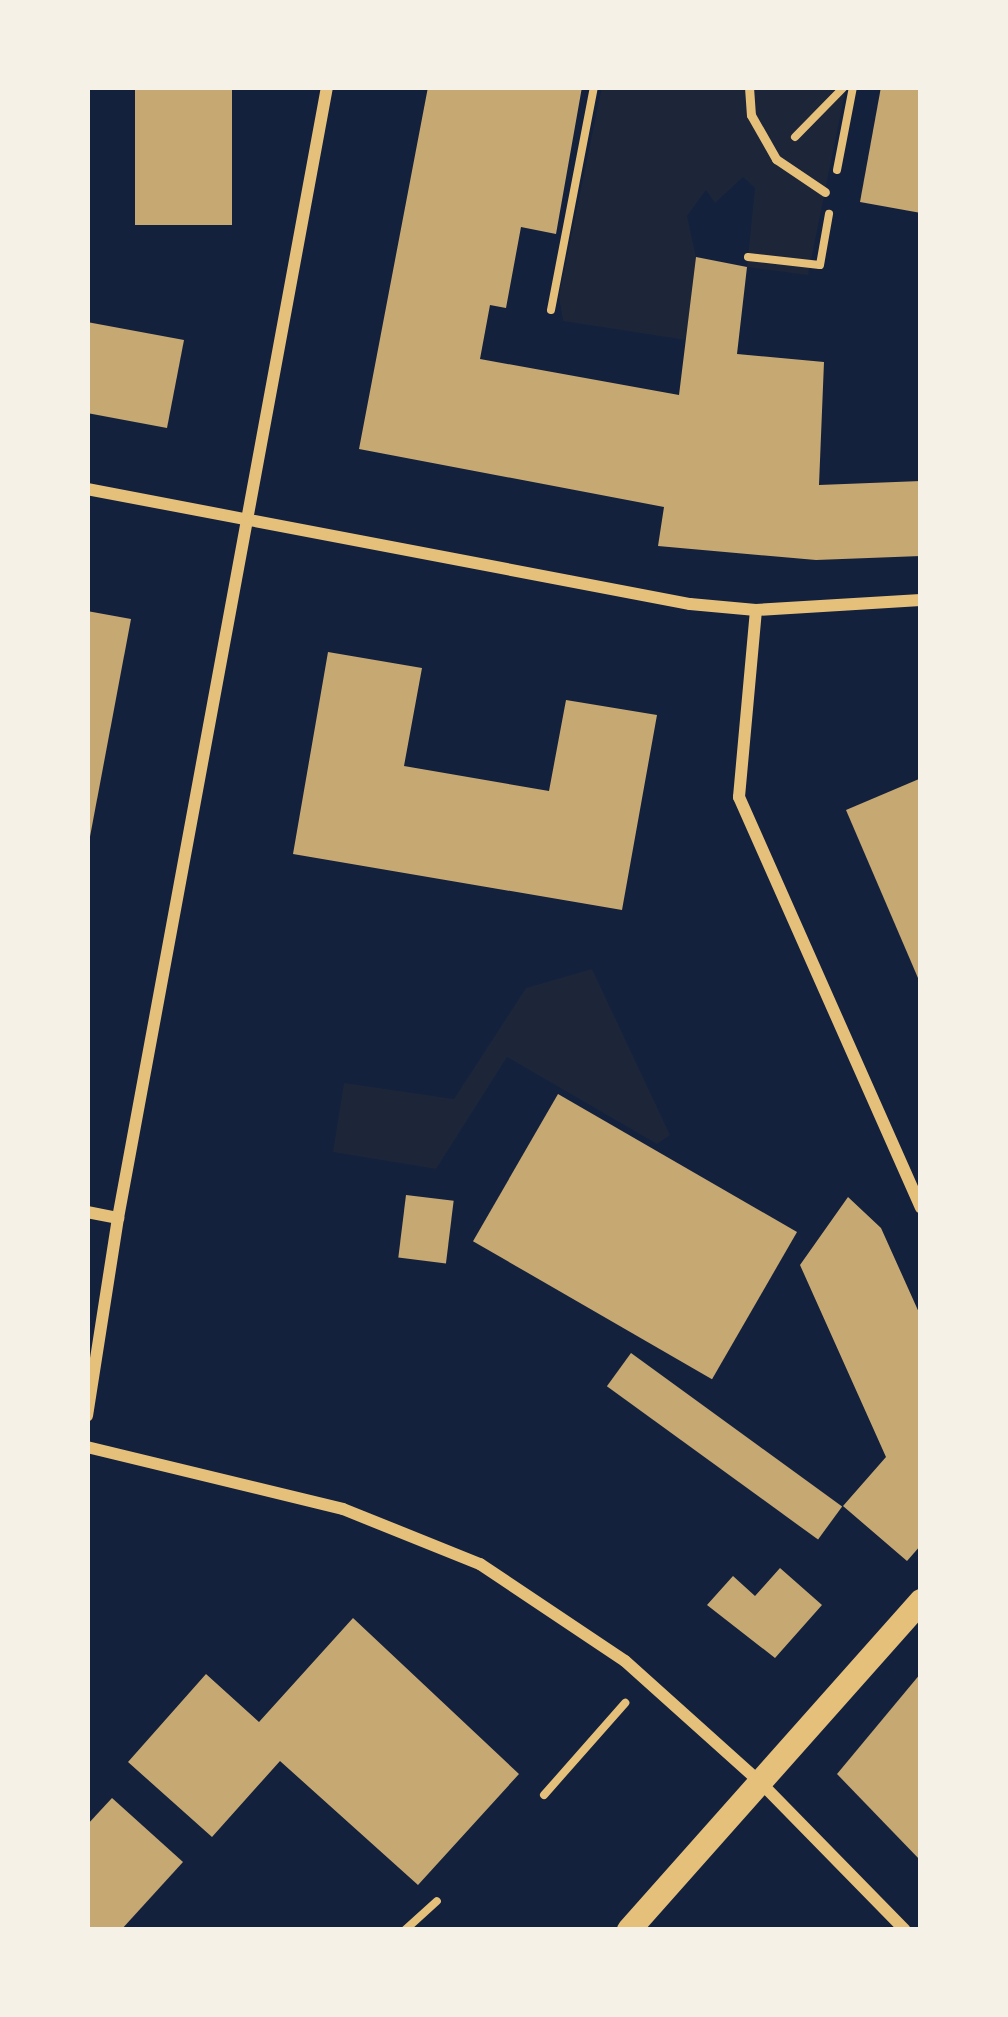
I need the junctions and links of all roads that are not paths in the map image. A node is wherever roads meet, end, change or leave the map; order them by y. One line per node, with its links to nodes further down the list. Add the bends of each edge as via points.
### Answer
1 (327, 87): 5 (street)
2 (749, 87): 3 (lane, via 751,115 776,159)
3 (825, 192)
4 (87, 489): 5 (street)
5 (243, 520): 7 (street); 10 (street)
6 (921, 600): 7 (street)
7 (756, 610): 8 (street, via 739,797)
8 (921, 1208)
9 (87, 1212): 10 (street)
10 (118, 1218): 11 (street)
11 (87, 1416)
12 (87, 1447): 14 (street, via 343,1509 480,1564 625,1661)
13 (921, 1601): 14 (main road)
14 (760, 1782): 15 (main road); 16 (street)
15 (629, 1930)
16 (904, 1930)

